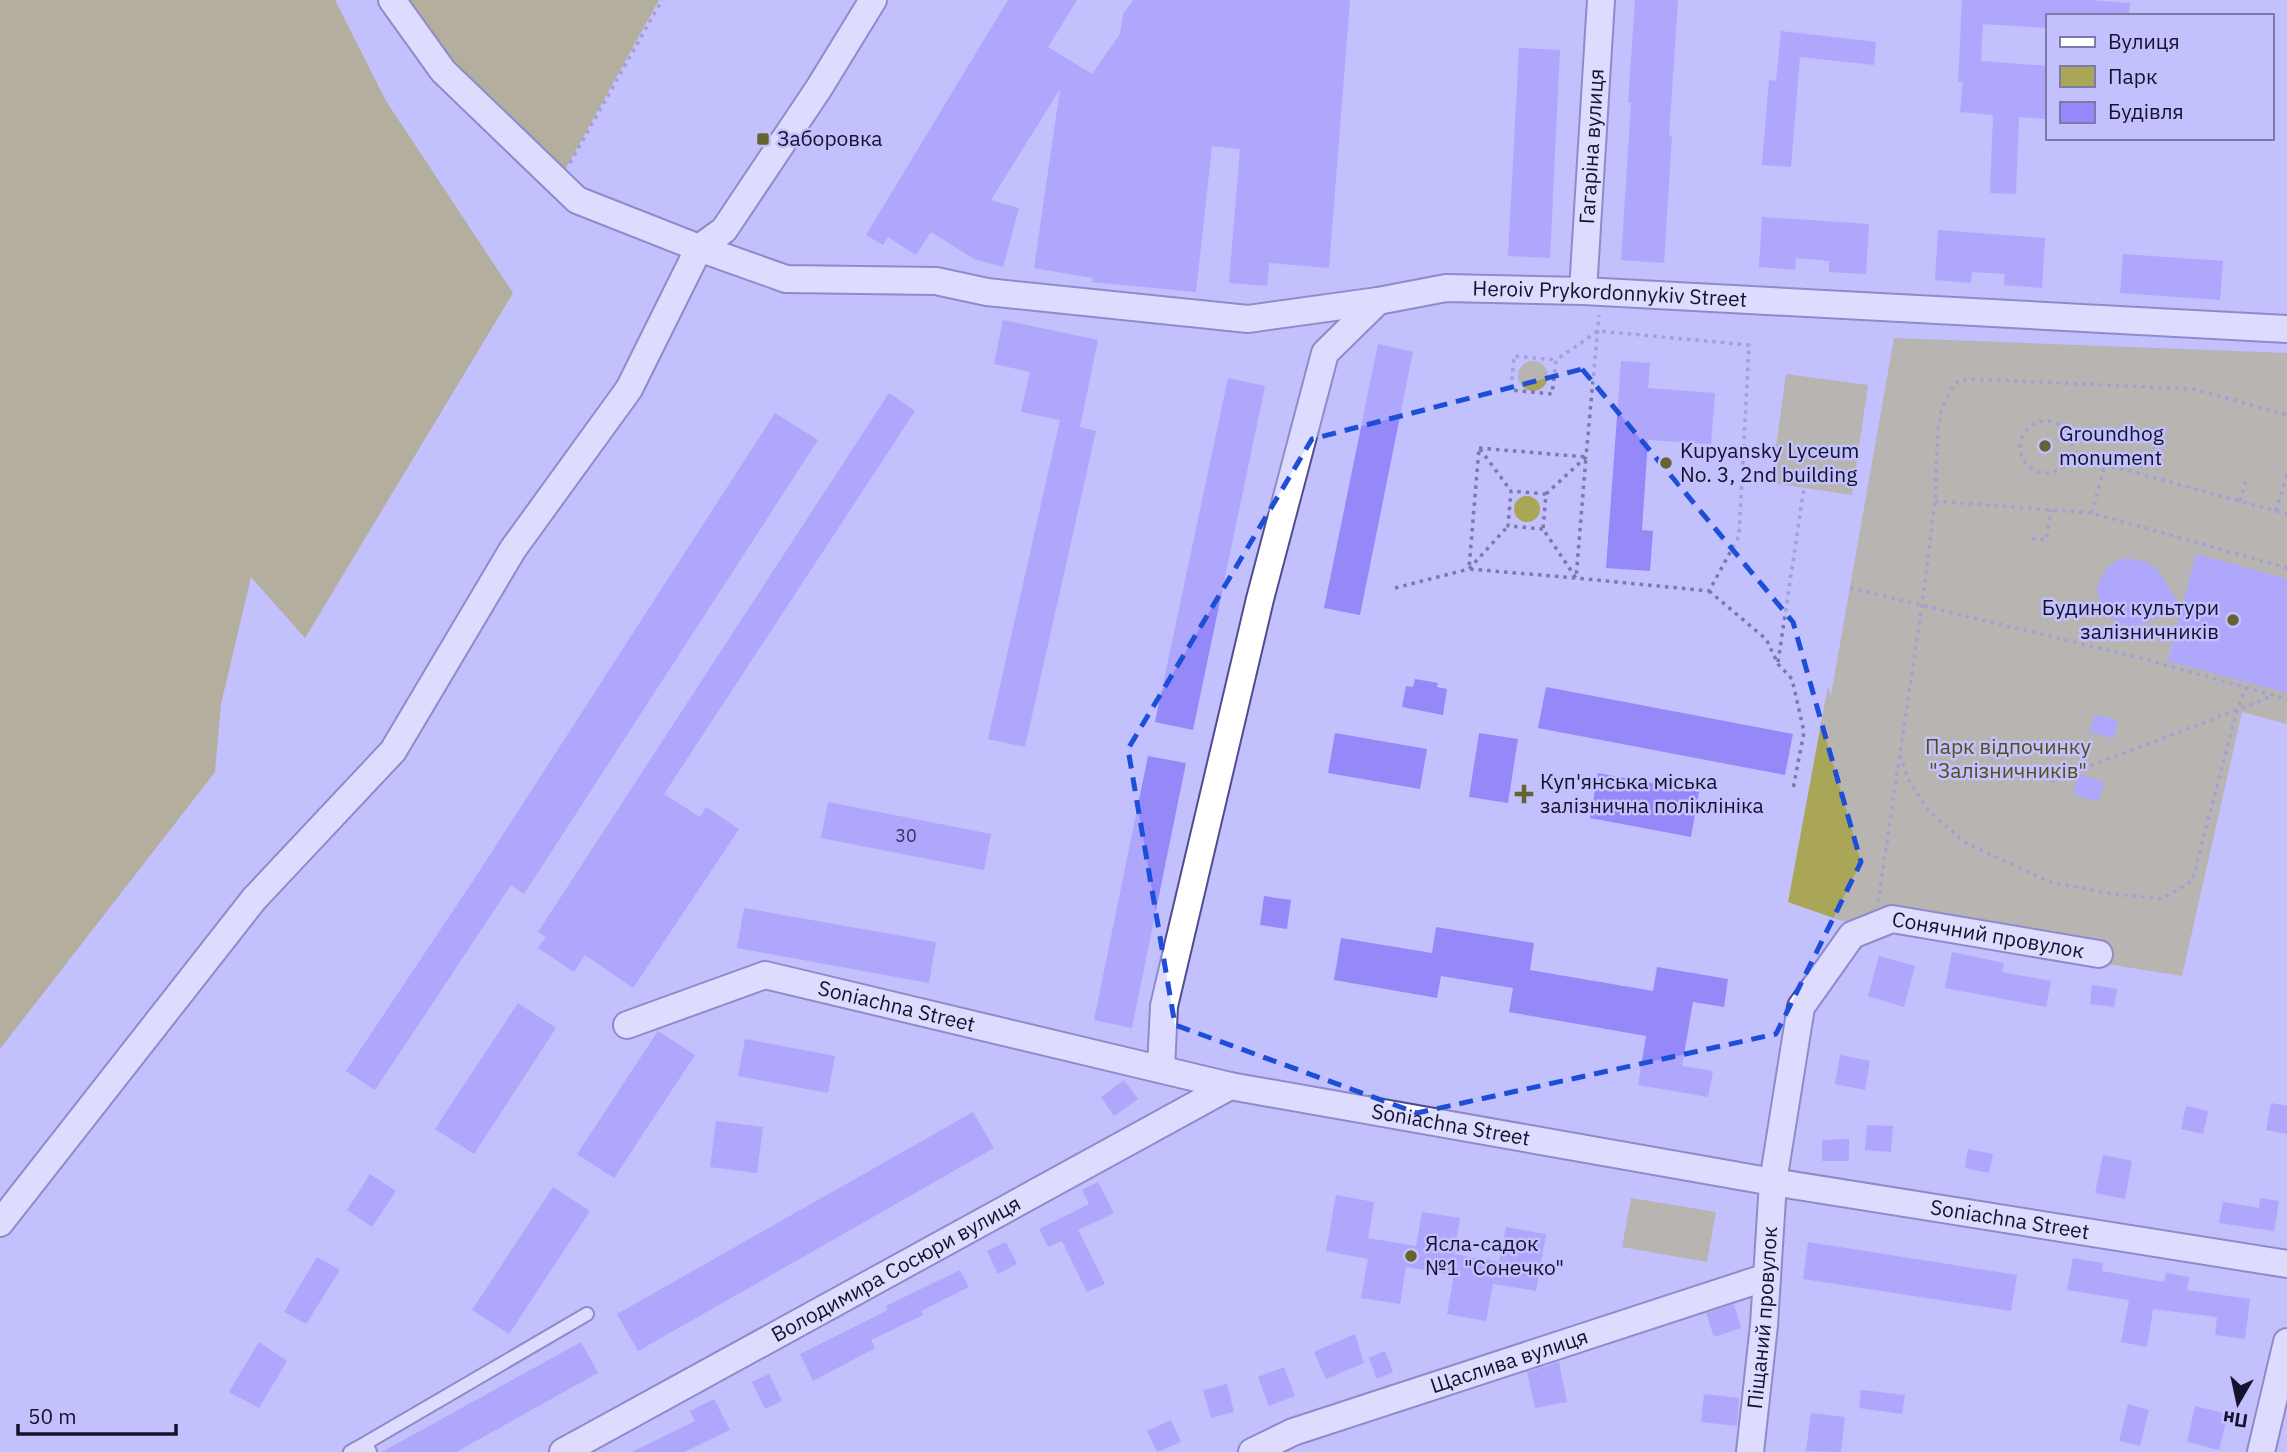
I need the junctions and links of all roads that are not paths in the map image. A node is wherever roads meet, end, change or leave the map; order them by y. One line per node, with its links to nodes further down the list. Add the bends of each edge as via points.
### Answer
1 (392, 0): 4 (street, Heroiv Prykordonnykiv Street, via 443,71 577,200)
2 (873, 0): 4 (street, via 724,230)
3 (1601, 0): 5 (street, Гагаріна вулиця)
4 (699, 248): 6 (street, Heroiv Prykordonnykiv Street, via 786,279 936,281 988,292 1248,319); 13 (street, via 629,389 513,548 393,751 254,899)
5 (1593, 291): 6 (street, Heroiv Prykordonnykiv Street, via 1446,288); 7 (street, Heroiv Prykordonnykiv Street)
6 (1378, 301): 10 (street, via 1325,353 1260,599 1164,1006)
7 (2287, 329)
8 (2099, 954): 12 (street, Сонячний провулок, via 1892,919 1852,935 1801,1007)
9 (627, 1025): 10 (street, Soniachna Street, via 765,975)
10 (1161, 1068): 11 (street, Soniachna Street)
11 (1230, 1086): 12 (street, Soniachna Street); 20 (street, Володимира Сосюри вулиця)
12 (1773, 1182): 14 (street, Soniachna Street); 15 (street, Піщаний провулок)
13 (0, 1223)
14 (2287, 1264)
15 (1767, 1277): 21 (street, Щаслива вулиця, via 1293,1432); 22 (street, Піщаний провулок)
16 (587, 1314): 18 (lane)
17 (2287, 1342): 23 (street)
18 (368, 1448): 19 (lane)
19 (350, 1452)
20 (563, 1452)
21 (1252, 1452)
22 (1750, 1452)
23 (2261, 1452)

